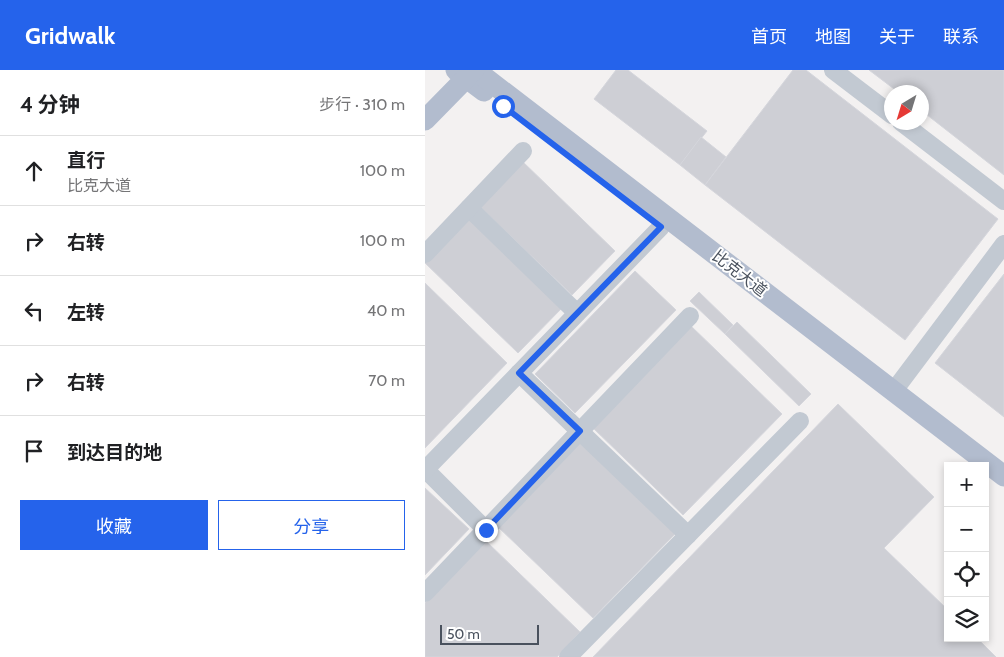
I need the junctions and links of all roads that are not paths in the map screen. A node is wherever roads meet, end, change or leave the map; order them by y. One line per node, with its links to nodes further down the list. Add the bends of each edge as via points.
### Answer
1 (833, 70): 4 (lane)
2 (465, 72): 3 (main road); 5 (main road); 10 (main road, 比克大道); 16 (main road, 比克大道)
3 (425, 100)
4 (884, 110)
5 (425, 120)
6 (911, 130): 8 (lane)
7 (523, 151): 9 (lane)
8 (1004, 201)
9 (469, 208): 12 (lane); 13 (lane)
10 (661, 227): 13 (lane); 19 (main road, 比克大道)
11 (1004, 244): 16 (lane)
12 (425, 254)
13 (577, 313): 15 (lane)
14 (690, 316): 18 (lane)
15 (519, 373): 18 (lane); 20 (lane)
16 (893, 392): 21 (main road, 比克大道)
17 (800, 421): 25 (lane)
18 (580, 431): 24 (lane); 25 (lane)
19 (966, 462)
20 (425, 470): 24 (lane)
21 (1004, 476)
22 (989, 480): 23 (main road)
23 (1004, 491)
24 (486, 530): 26 (lane)
25 (688, 535): 27 (lane)
26 (425, 593)
27 (568, 657)

